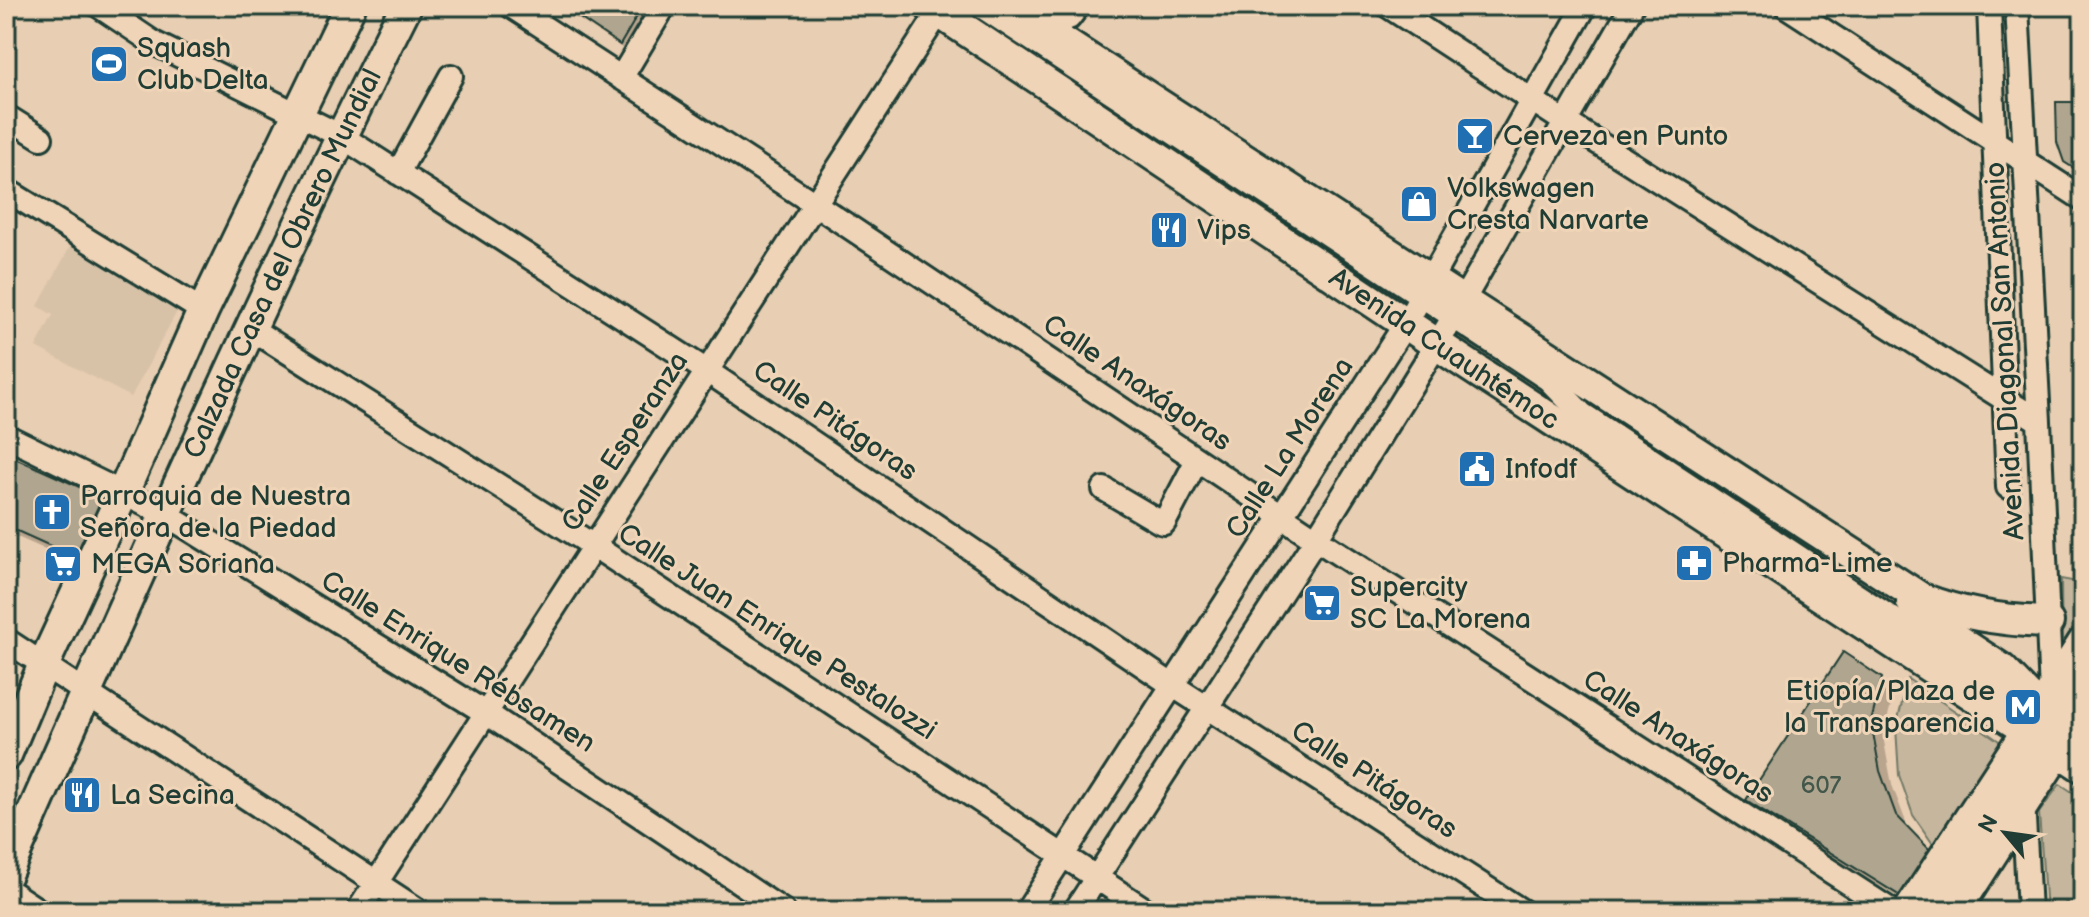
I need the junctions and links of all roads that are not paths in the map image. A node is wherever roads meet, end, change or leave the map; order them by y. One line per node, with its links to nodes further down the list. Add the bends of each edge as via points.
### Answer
1 (99, 6): 20 (street, Calle Pitágoras, via 154,43)
2 (350, 6): 20 (main road, Calzada Casa del Obrero Mundial)
3 (406, 6): 23 (main road, Calzada Casa del Obrero Mundial)
4 (511, 6): 18 (street, Calle Anaxágoras)
5 (664, 6): 18 (street)
6 (981, 6): 31 (street, Avenida Cuauhtémoc)
7 (1007, 6): 31 (main road, Avenida Cuauhtémoc)
8 (1052, 6): 9 (street, via 1069,18)
9 (1078, 6)
10 (1388, 6): 19 (street)
11 (1585, 6): 19 (street, Calle La Morena)
12 (1632, 6): 22 (street)
13 (1786, 6): 25 (street)
14 (1989, 6): 25 (street, Avenida Diagonal San Antonio)
15 (2017, 6): 26 (street, Avenida Diagonal San Antonio)
16 (937, 8): 30 (street, Calle Esperanza); 34 (main road, Avenida Cuauhtémoc)
17 (451, 76): 27 (street)
18 (621, 78): 30 (street, Calle Anaxágoras)
19 (1533, 100): 22 (street); 31 (street, Calle La Morena)
20 (297, 113): 23 (street, Calle Pitágoras); 33 (main road, Calzada Casa del Obrero Mundial)
21 (6, 116): 24 (street)
22 (1567, 123): 32 (street); 38 (street)
23 (341, 136): 27 (street, Calle Pitágoras); 35 (main road, Calzada Casa del Obrero Mundial)
24 (41, 138)
25 (1995, 142): 26 (street); 38 (street, Avenida Diagonal San Antonio)
26 (2027, 162): 29 (street); 39 (street, Avenida Diagonal San Antonio)
27 (398, 173): 37 (street, Calle Pitágoras)
28 (6, 190): 33 (street)
29 (2083, 199)
30 (815, 204): 37 (street, Calle Esperanza); 41 (street, Calle Anaxágoras)
31 (1427, 289): 32 (main road, Avenida Cuauhtémoc); 34 (street, Calle La Morena)
32 (1458, 310): 36 (street); 49 (main road, Avenida Cuauhtémoc, via 1922,599 1982,617); 58 (street, Avenida Cuauhtémoc, via 1548,379 1595,423 1993,685)
33 (203, 311): 44 (main road, Calzada Casa del Obrero Mundial)
34 (1406, 323): 36 (main road, Avenida Cuauhtémoc); 46 (street, Calle La Morena)
35 (250, 328): 45 (main road, Calzada Casa del Obrero Mundial); 48 (street, Calle Juan Enrique Pestalozzi)
36 (1437, 344): 47 (street); 58 (main road, Avenida Cuauhtémoc)
37 (707, 371): 48 (street, Calle Esperanza); 54 (street, Calle Pitágoras)
38 (2005, 400): 39 (street); 42 (street, Avenida Diagonal San Antonio)
39 (2039, 421): 49 (street, Avenida Diagonal San Antonio)
40 (6, 436): 44 (street, Calle Enrique Rébsamen)
41 (1197, 460): 43 (street, via 1164,523); 46 (street, Calle Anaxágoras)
42 (2008, 487)
43 (1104, 489)
44 (123, 493): 45 (street, Calle Enrique Rébsamen); 52 (main road, Calzada Casa del Obrero Mundial)
45 (165, 514): 55 (main road, Calzada Casa del Obrero Mundial); 57 (street, Calle Enrique Rébsamen)
46 (1283, 517): 47 (street, Calle Anaxágoras); 54 (street, Calle La Morena)
47 (1316, 539): 56 (street); 75 (street, Calle Anaxágoras)
48 (594, 546): 57 (street, Calle Esperanza); 62 (street, Calle Juan Enrique Pestalozzi)
49 (2048, 622): 58 (street, Avenida Diagonal San Antonio)
50 (6, 640): 52 (street)
51 (2083, 643): 58 (main road)
52 (44, 664): 55 (street); 59 (main road, Calzada Casa del Obrero Mundial)
53 (2083, 676): 58 (street)
54 (1172, 685): 56 (street, Calle Pitágoras); 62 (street, Calle La Morena)
55 (86, 692): 63 (main road, Calzada Casa del Obrero Mundial); 65 (street)
56 (1207, 708): 64 (street); 74 (street, Calle Pitágoras)
57 (486, 713): 65 (street, Calle Esperanza); 70 (street, Calle Enrique Rébsamen)
58 (2067, 722): 60 (street, Avenida Diagonal San Antonio); 61 (main road); 76 (main road)
59 (6, 755)
60 (2024, 772): 61 (street, Avenida Diagonal San Antonio); 77 (street)
61 (2023, 806): 78 (main road); 79 (street)
62 (1062, 856): 64 (street, Calle Juan Enrique Pestalozzi); 71 (street, Calle La Morena)
63 (6, 874)
64 (1096, 878): 72 (street); 73 (street, Calle Juan Enrique Pestalozzi)
65 (377, 883): 68 (street, Calle Esperanza); 69 (street)
66 (6, 889): 67 (street)
67 (39, 911)
68 (358, 911)
69 (419, 911)
70 (783, 911)
71 (1027, 911)
72 (1075, 911)
73 (1147, 911)
74 (1522, 911)
75 (1892, 911)
76 (1909, 911)
77 (1934, 911)
78 (1955, 911)
79 (2029, 911)

